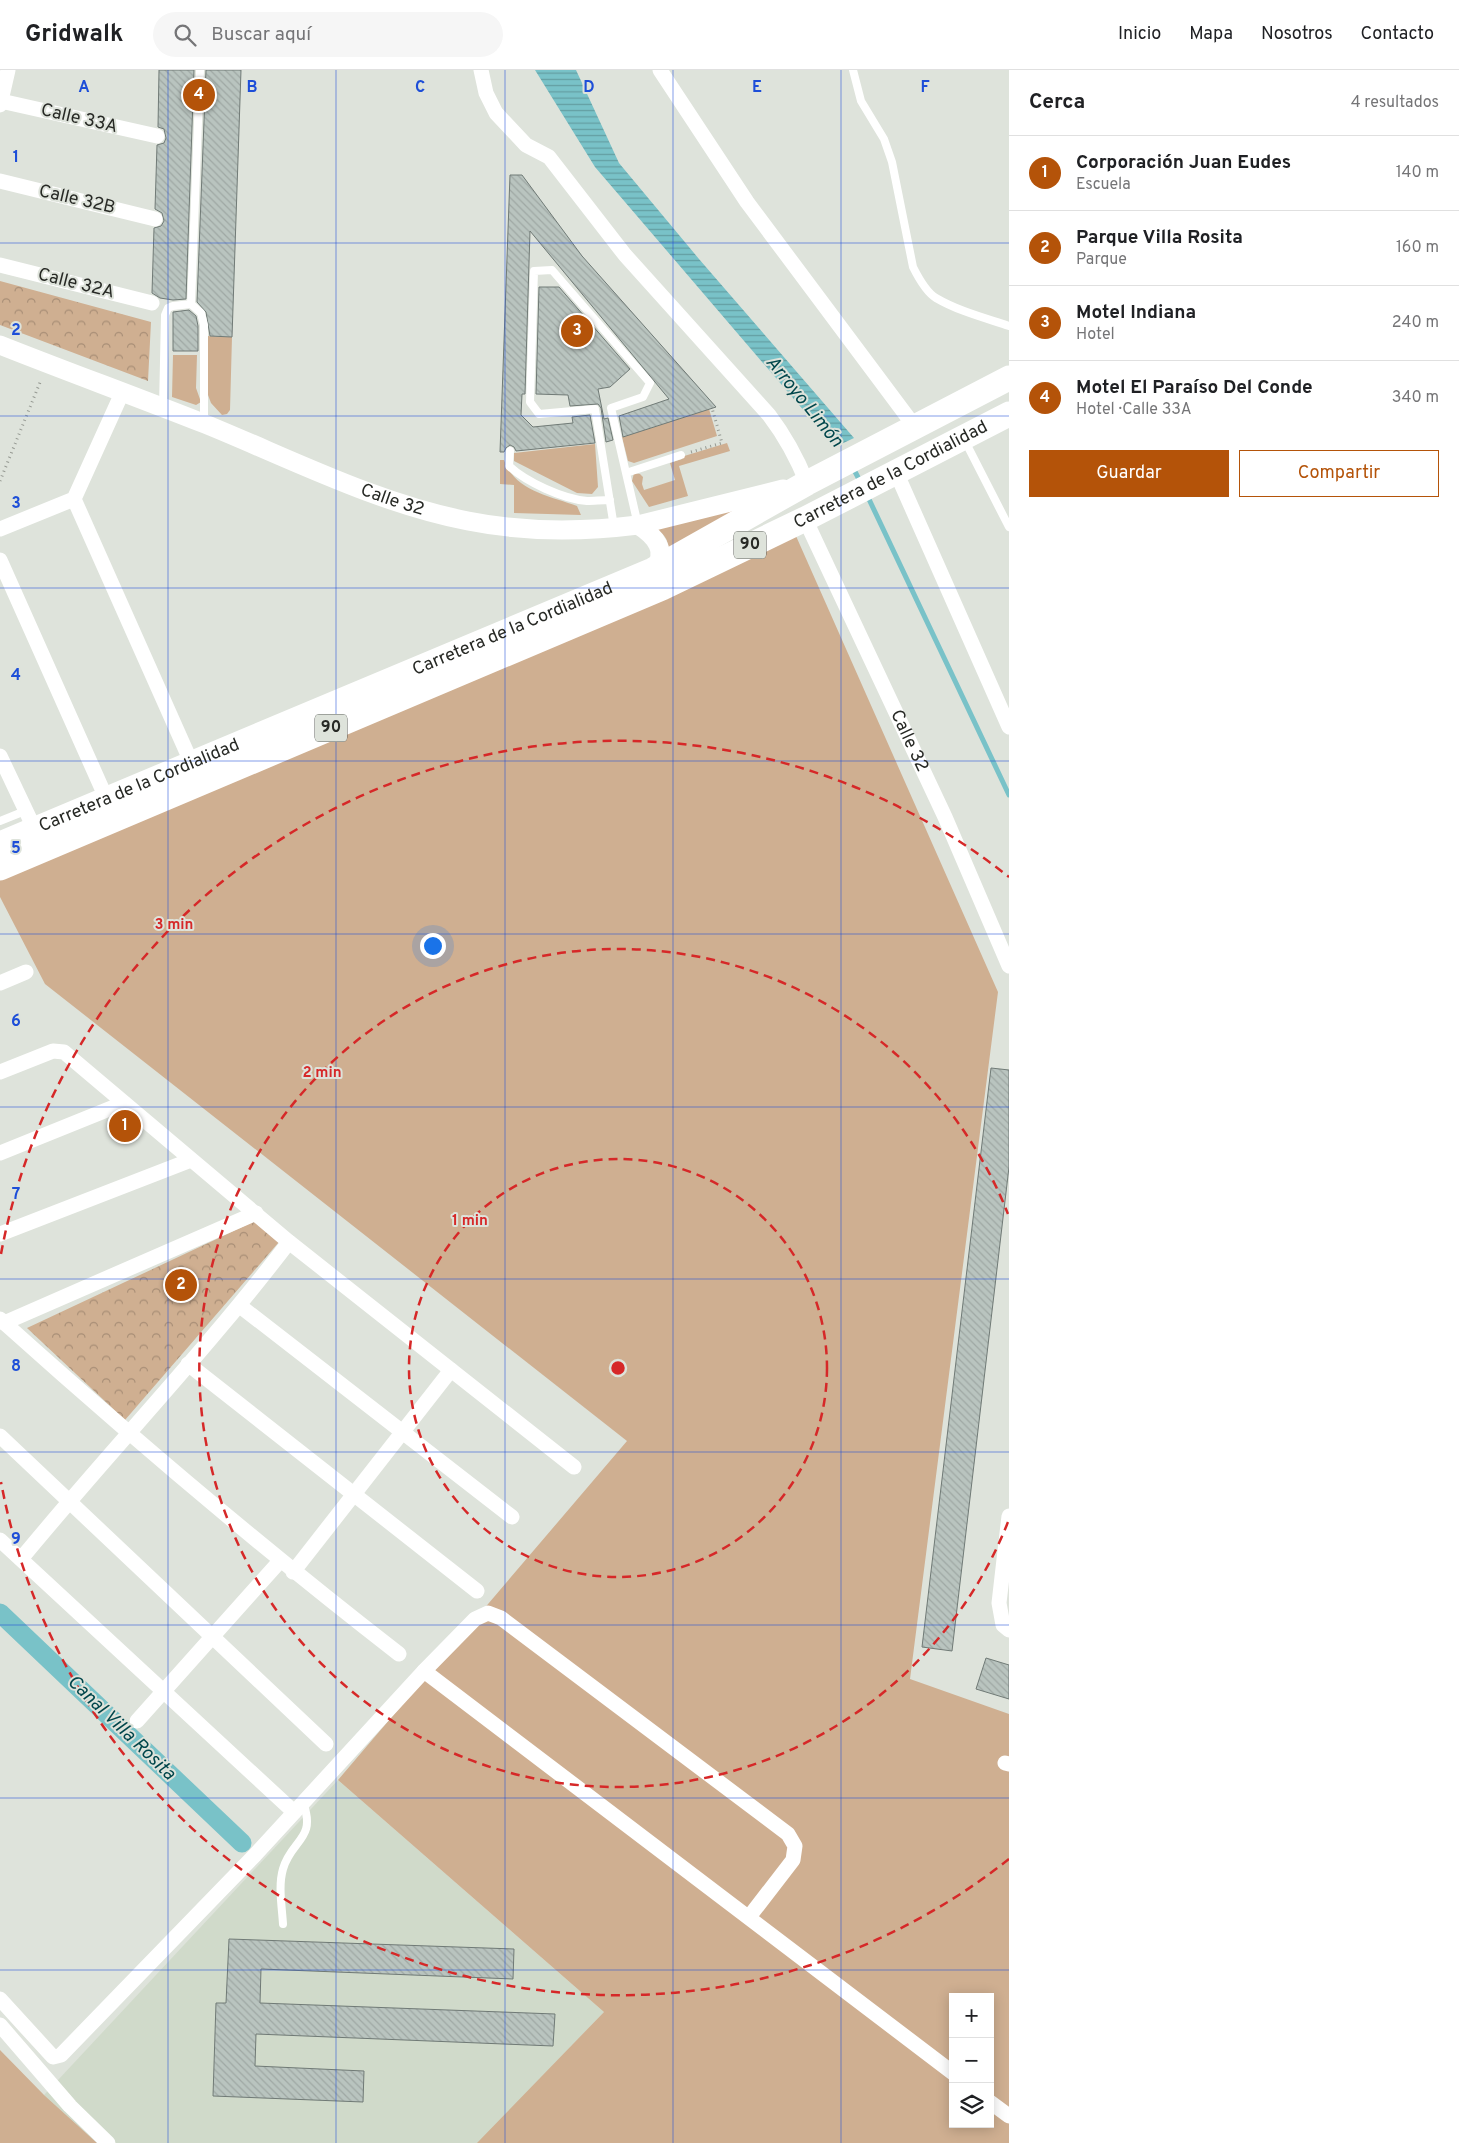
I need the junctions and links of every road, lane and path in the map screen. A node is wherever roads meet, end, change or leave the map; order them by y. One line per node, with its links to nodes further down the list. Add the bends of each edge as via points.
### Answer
1 (8, 70): 6 (street)
2 (200, 70): 12 (lane)
3 (481, 70): 28 (street, via 486,93 496,113 526,145 549,157 625,255 769,415 799,463)
4 (660, 70): 22 (street, via 747,202)
5 (853, 70): 13 (lane, via 861,101 884,139 892,162 919,278 935,297)
6 (0, 103): 7 (street, Calle 33A)
7 (157, 136)
8 (0, 181): 9 (street, Calle 32B)
9 (155, 218)
10 (0, 264): 11 (street, Calle 32A)
11 (152, 303)
12 (191, 304): 19 (lane, via 168,308 165,315); 21 (lane, via 201,313 204,325)
13 (1009, 326)
14 (0, 345): 15 (street, Calle 32)
15 (48, 364): 17 (street, Calle 32); 29 (path)
16 (1009, 378): 22 (highway, Carretera de la Cordialidad / 90)
17 (122, 392): 19 (street, Calle 32); 30 (street)
18 (712, 408): 25 (path, via 722,443)
19 (163, 409): 21 (street, Calle 32)
20 (1009, 414): 23 (highway, Carretera de la Cordialidad / 90)
21 (204, 424): 35 (street, Calle 32, via 326,476 432,513 510,528)
22 (915, 427): 28 (highway, Carretera de la Cordialidad / 90)
23 (963, 437): 26 (highway, Carretera de la Cordialidad / 90); 34 (lane)
24 (510, 451): 31 (lane, via 509,466 516,473 551,491 586,500)
25 (681, 455): 27 (lane)
26 (896, 472): 32 (highway, Carretera de la Cordialidad / 90); 39 (street)
27 (626, 473): 31 (lane, via 611,408 643,397 650,383 552,270 534,271 530,402 539,414 595,409); 33 (lane)
28 (816, 479): 33 (street, Calle 32); 38 (highway, Carretera de la Cordialidad / 90)
29 (0, 482)
30 (74, 499): 36 (street); 41 (street)
31 (610, 500): 35 (lane)
32 (805, 518): 46 (highway, Carretera de la Cordialidad / 90, via 662,588); 47 (street, Calle 32, via 945,817)
33 (638, 525): 35 (street, Calle 32); 38 (street, via 659,545 660,559)
34 (1009, 527)
35 (614, 528)
36 (0, 529)
37 (0, 560): 42 (street)
38 (653, 570): 41 (highway, Carretera de la Cordialidad / 90)
39 (1009, 727)
40 (0, 756): 43 (street)
41 (192, 764): 42 (highway, Carretera de la Cordialidad / 90)
42 (106, 800): 43 (highway, Carretera de la Cordialidad / 90)
43 (30, 820): 44 (lane); 45 (highway, Carretera de la Cordialidad / 90)
44 (0, 821)
45 (0, 844)
46 (0, 868)
47 (1009, 966)
48 (26, 972): 49 (street)
49 (0, 983)
50 (0, 1072): 51 (street, via 53,1051 64,1052)
51 (124, 1103): 52 (street); 53 (street)
52 (0, 1153)
53 (191, 1160): 54 (street); 55 (street)
54 (256, 1214): 56 (street); 58 (street)
55 (0, 1234)
56 (289, 1242): 57 (street); 60 (street)
57 (240, 1306): 59 (street); 61 (street)
58 (2, 1321): 62 (street)
59 (188, 1364): 62 (street); 65 (street)
60 (451, 1370): 61 (street); 64 (street)
61 (401, 1432): 65 (street); 68 (street)
62 (128, 1433): 66 (street); 71 (street)
63 (0, 1436): 66 (street)
64 (574, 1467)
65 (354, 1494): 72 (street); 73 (street)
66 (69, 1502): 70 (street); 75 (street)
67 (1009, 1516): 74 (street, via 1000,1603 1003,1626)
68 (512, 1518)
69 (0, 1540): 70 (street)
70 (21, 1560): 78 (street)
71 (280, 1561): 72 (street); 75 (street)
72 (293, 1572): 76 (street)
73 (477, 1591)
74 (1009, 1630)
75 (212, 1638): 78 (street); 80 (street)
76 (399, 1654)
77 (424, 1671): 81 (street); 82 (street); 82 (street, via 476,1619 488,1613 501,1618 788,1834 795,1846 793,1860)
78 (164, 1692): 79 (street); 81 (street)
79 (138, 1721)
80 (326, 1744)
81 (298, 1807): 83 (lane, via 308,1814 307,1830 283,1868); 84 (street, via 61,2056 53,2058)
82 (750, 1917): 86 (street)
83 (282, 1924)
84 (0, 1998)
85 (0, 2025): 89 (street, via 70,2106)
86 (949, 2070)
87 (994, 2105): 88 (street)
88 (1009, 2116)
89 (108, 2143)

